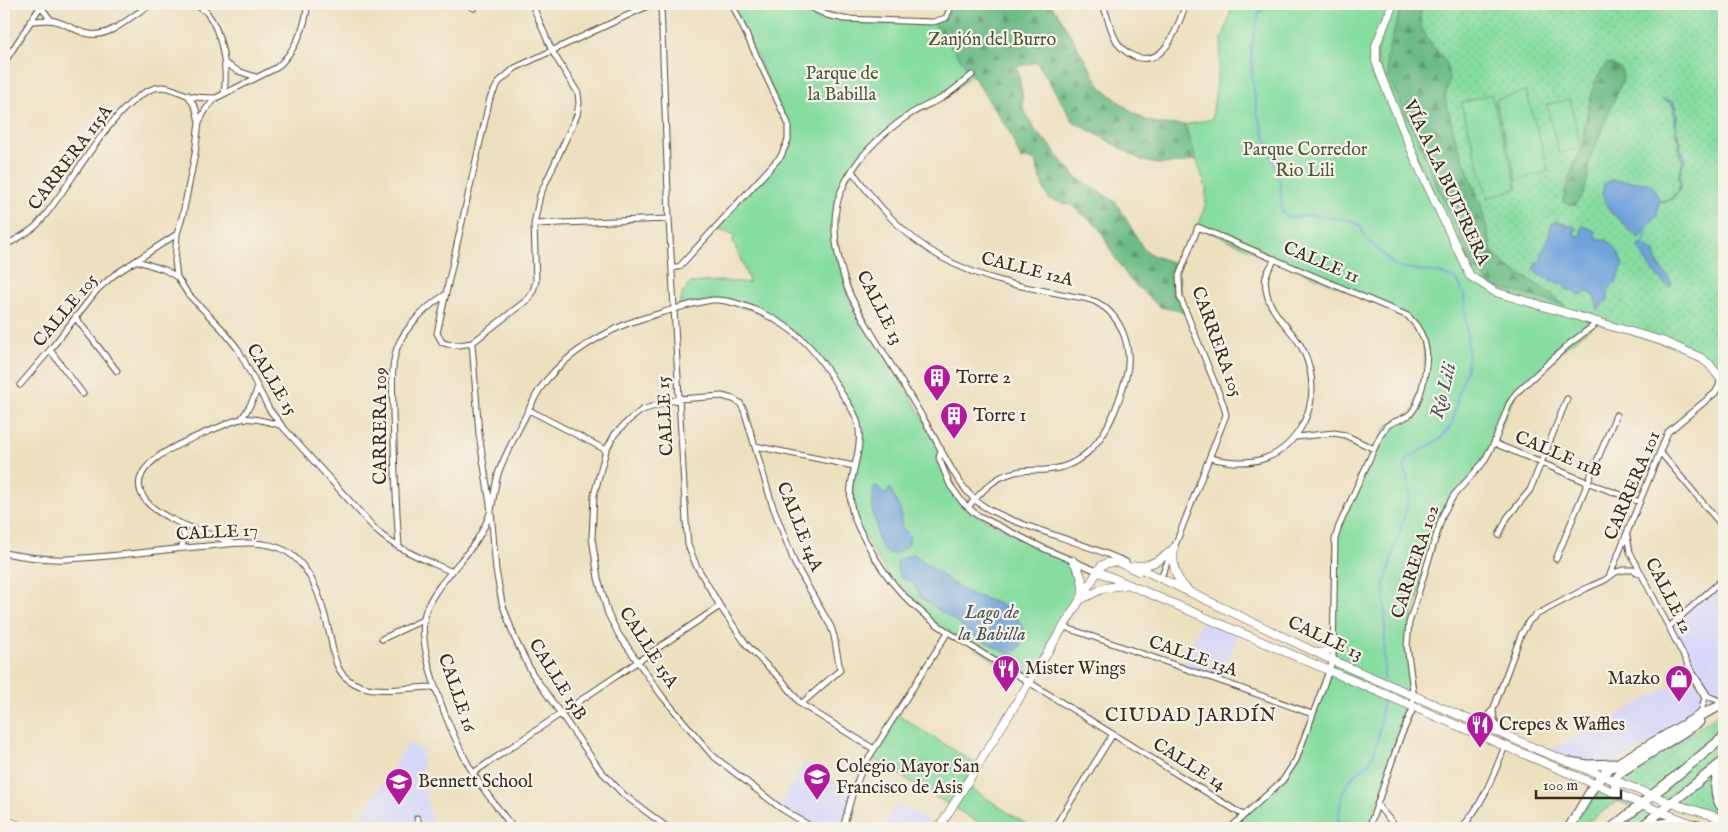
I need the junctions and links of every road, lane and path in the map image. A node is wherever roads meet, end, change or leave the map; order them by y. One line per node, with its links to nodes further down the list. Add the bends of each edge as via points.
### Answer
1 (154, 4): 16 (street, via 144,7 111,31 98,34 86,34)
2 (194, 4): 20 (street, via 206,12 214,25)
3 (307, 4): 22 (street, via 302,28 285,61)
4 (467, 4): 5 (street, via 474,8)
5 (476, 4)
6 (532, 4): 18 (street)
7 (652, 4): 18 (street)
8 (661, 4): 28 (street, CALLE 15)
9 (732, 4): 35 (street, via 788,123 788,140 781,156 680,266)
10 (803, 4): 11 (street, via 844,19 933,22 946,18)
11 (949, 4)
12 (1103, 4): 13 (street, via 1116,41 1128,54 1138,58 1164,52)
13 (1186, 4)
14 (1393, 4): 40 (main road, VÍA A LA BUITRERA, via 1376,45 1376,61 1417,163 1467,271 1474,280 1494,292)
15 (41, 5): 16 (street); 17 (street)
16 (51, 20): 17 (street)
17 (30, 21): 19 (street)
18 (552, 51): 29 (street, via 578,93 579,103 577,115 540,194); 37 (street, via 515,68 499,82 490,98)
19 (4, 63)
20 (226, 64): 22 (street); 23 (street)
21 (972, 75): 27 (street, via 941,98 910,114 885,134)
22 (256, 77): 23 (street)
23 (224, 93): 25 (street)
24 (188, 95): 25 (street, CARRERA 115A); 26 (street); 32 (street, CARRERA 115A, via 160,87 133,101 107,129 35,227)
25 (216, 98): 26 (street)
26 (199, 122): 31 (street)
27 (852, 171): 58 (street, CALLE 13, via 836,204 835,234 848,288); 66 (street, CALLE 12A, via 890,218 940,256 982,276 1096,302 1113,317 1126,338 1128,369 1122,389 1111,420 1093,447 1083,457 1057,469 1021,470 1006,475 986,486)
28 (668, 220): 29 (street); 35 (street, CALLE 15)
29 (534, 224): 41 (street, via 536,281 533,290 527,300)
30 (1198, 227): 33 (street, CALLE 11); 62 (street, CARRERA 105, via 1179,282 1180,297 1226,416)
31 (177, 234): 34 (street, CALLE 105); 36 (street)
32 (4, 246)
33 (1275, 259): 55 (street, via 1265,276 1267,295 1304,351 1313,389); 59 (street, CALLE 11, via 1408,316 1424,336 1426,374 1418,403 1405,418 1387,426)
34 (138, 261): 36 (street); 39 (street, CALLE 105, via 114,275)
35 (672, 269): 38 (street, CALLE 15)
36 (177, 277): 46 (street, CALLE 15, via 188,294 238,349)
37 (445, 295): 41 (street, via 438,338 446,344); 75 (street, CARRERA 109, via 405,331 392,368)
38 (674, 310): 49 (street, CALLE 15); 51 (street, via 628,323 575,353 540,389); 64 (street, CALLE 14, via 714,300 726,301 759,312 796,333 824,363 858,422 860,439)
39 (74, 317): 42 (street, CALLE 105); 43 (street)
40 (1597, 323): 44 (main road, via 1687,351 1709,364); 56 (street, CARRERA 102, via 1568,345 1516,394 1508,404)
41 (472, 343): 69 (street, CALLE 15B, via 479,434)
42 (50, 350): 45 (street, CALLE 105); 48 (street)
43 (117, 371)
44 (1723, 384): 47 (street, CARRERA 101); 47 (street)
45 (20, 385)
46 (258, 387): 53 (street, via 249,410); 54 (street, CALLE 15)
47 (1715, 393): 61 (street, CARRERA 101, via 1668,432)
48 (83, 394)
49 (678, 399): 57 (street, CALLE 14A, via 722,396 740,403); 60 (street, CALLE 15A, via 642,410 614,434); 92 (street, CALLE 15, via 688,545)
50 (1567, 399): 63 (street)
51 (529, 410): 60 (street); 69 (street, via 498,473)
52 (1616, 415): 65 (street)
53 (241, 419): 54 (street); 70 (street, via 184,442 152,460 144,470 140,482 147,502 156,511)
54 (282, 426): 75 (street, CALLE 15, via 376,530)
55 (1296, 437): 59 (street, via 1334,433); 62 (street, via 1268,457 1249,462 1230,463)
56 (1494, 443): 63 (street, CALLE 11B); 106 (street, CARRERA 102, via 1483,464 1454,495 1442,514 1409,623 1407,646)
57 (755, 446): 64 (street); 108 (street, CALLE 14A, via 772,504 795,564 834,636 840,670)
58 (941, 448): 66 (street, CALLE 13, via 958,480); 68 (street, CALLE 13, via 939,458 943,470 953,490)
59 (1374, 449): 98 (street, via 1335,539)
60 (606, 450): 101 (street, CALLE 15A, via 594,495 592,538 598,578 608,614)
61 (1660, 452): 67 (street, CARRERA 101); 71 (street)
62 (1210, 458): 77 (street, CARRERA 105)
63 (1542, 463): 65 (street, CALLE 11B); 73 (street, via 1530,490 1507,518)
64 (854, 466): 96 (street, CALLE 14, via 850,490 853,515 877,562 906,599)
65 (1589, 483): 67 (street, CALLE 11B); 79 (street)
66 (974, 500): 68 (street); 81 (street, CALLE 13, via 1034,529)
67 (1640, 502): 72 (street, CARRERA 101)
68 (968, 507): 80 (street, CALLE 13, via 986,520)
69 (490, 511): 84 (street, CALLE 16, via 475,543); 112 (street, CALLE 15B, via 502,603 532,673)
70 (180, 522): 74 (street); 76 (street, via 186,538)
71 (1724, 528)
72 (1627, 533): 85 (street, CALLE 12, via 1630,552); 86 (street, CARRERA 101)
73 (1499, 534)
74 (236, 544): 76 (street, CALLE 17); 105 (street, CALLE 17, via 271,545 297,560 312,581 323,606 336,661 348,679 374,690)
75 (399, 546): 84 (street, CALLE 15)
76 (181, 548): 78 (street, CALLE 17, via 67,559 30,558)
77 (1174, 548): 81 (main road, via 1152,564); 89 (street, CARRERA 105); 90 (main road, via 1175,572)
78 (4, 553)
79 (1556, 559)
80 (1073, 561): 82 (street, CALLE 13); 91 (main road, via 1083,584)
81 (1135, 566): 83 (main road, CALLE 13)
82 (1097, 571): 83 (main road, via 1112,561 1137,572); 88 (main road, CALLE 13); 91 (main road)
83 (1144, 571): 89 (main road, CALLE 13)
84 (452, 572): 93 (street, CALLE 16, via 435,594)
85 (1641, 574): 86 (street, via 1624,570); 95 (street, CALLE 12)
86 (1609, 577): 111 (street, via 1529,621)
87 (1724, 578): 95 (street)
88 (1130, 586): 89 (main road, CALLE 13); 91 (main road, via 1104,588)
89 (1154, 586): 90 (main road, CALLE 13); 103 (main road, CALLE 13)
90 (1192, 594): 99 (main road, CALLE 13)
91 (1081, 601): 94 (main road)
92 (720, 606): 101 (street); 108 (street, CALLE 15, via 746,644)
93 (424, 620): 97 (street); 105 (street, CALLE 16, via 426,650)
94 (1064, 627): 104 (main road); 113 (street, CALLE 13A)
95 (1669, 627): 102 (street, CALLE 12)
96 (948, 632): 104 (street, CALLE 14); 120 (street)
97 (382, 639)
98 (1333, 640): 99 (main road, via 1328,651); 100 (street)
99 (1318, 653): 100 (main road, CALLE 13)
100 (1333, 660): 103 (street); 106 (main road, CALLE 13)
101 (638, 661): 112 (street); 144 (street, CALLE 15A, via 662,696 712,755 779,807)
102 (1691, 670): 107 (street, CALLE 12, via 1708,696); 114 (street, CALLE 12, via 1705,698)
103 (1330, 671): 109 (main road, CALLE 13); 113 (street)
104 (1030, 683): 117 (street, CALLE 14); 146 (main road)
105 (435, 686): 124 (street, CALLE 16)
106 (1413, 695): 109 (street, CARRERA 102); 115 (main road, CALLE 13)
107 (1724, 703): 110 (main road)
108 (801, 704): 120 (street, CALLE 15)
109 (1413, 707): 119 (main road, CALLE 13); 132 (street, CARRERA 102)
110 (1714, 709): 114 (main road); 126 (main road, via 1619,773)
111 (1492, 710): 115 (street); 116 (street)
112 (561, 714): 124 (street); 143 (street, CALLE 15B, via 601,771 624,795)
113 (1312, 714): 135 (street, via 1296,760 1282,780)
114 (1700, 716): 123 (main road)
115 (1474, 722): 116 (main road, CALLE 13)
116 (1500, 733): 121 (main road, CALLE 13)
117 (1113, 734): 135 (street, CALLE 14); 147 (street)
118 (1724, 737): 129 (main road)
119 (1504, 746): 127 (main road, CALLE 13); 151 (street, via 1481,802)
120 (874, 749): 145 (street, via 863,767)
121 (1569, 762): 123 (main road, via 1592,766); 125 (main road, CALLE 13)
122 (1723, 763): 130 (main road); 133 (main road, via 1715,787)
123 (1615, 764): 125 (main road)
124 (473, 773): 142 (street, CALLE 16)
125 (1601, 776): 126 (main road, CALLE 13); 127 (main road)
126 (1614, 780): 128 (main road); 129 (main road, CALLE 13)
127 (1595, 784): 128 (main road, CALLE 13); 152 (main road)
128 (1618, 794): 131 (main road, CALLE 13)
129 (1653, 796): 130 (main road, CALLE 13); 131 (main road)
130 (1671, 803): 134 (main road); 138 (main road, CALLE 13)
131 (1641, 804): 134 (main road, CALLE 13); 153 (main road)
132 (1377, 805): 149 (street, CARRERA 102); 150 (street)
133 (1724, 810)
134 (1660, 812): 139 (main road, CALLE 13); 154 (main road)
135 (1243, 815): 148 (street)
136 (417, 818): 141 (street)
137 (4, 820): 140 (main road)
138 (1724, 820)
139 (1700, 827): 155 (main road, via 1674,823)
140 (25, 828)
141 (421, 828)
142 (513, 828)
143 (668, 828)
144 (813, 828)
145 (843, 828)
146 (939, 828)
147 (1054, 828)
148 (1230, 828)
149 (1370, 828)
150 (1397, 828)
151 (1461, 828)
152 (1569, 828)
153 (1612, 828)
154 (1640, 828)
155 (1646, 828)

